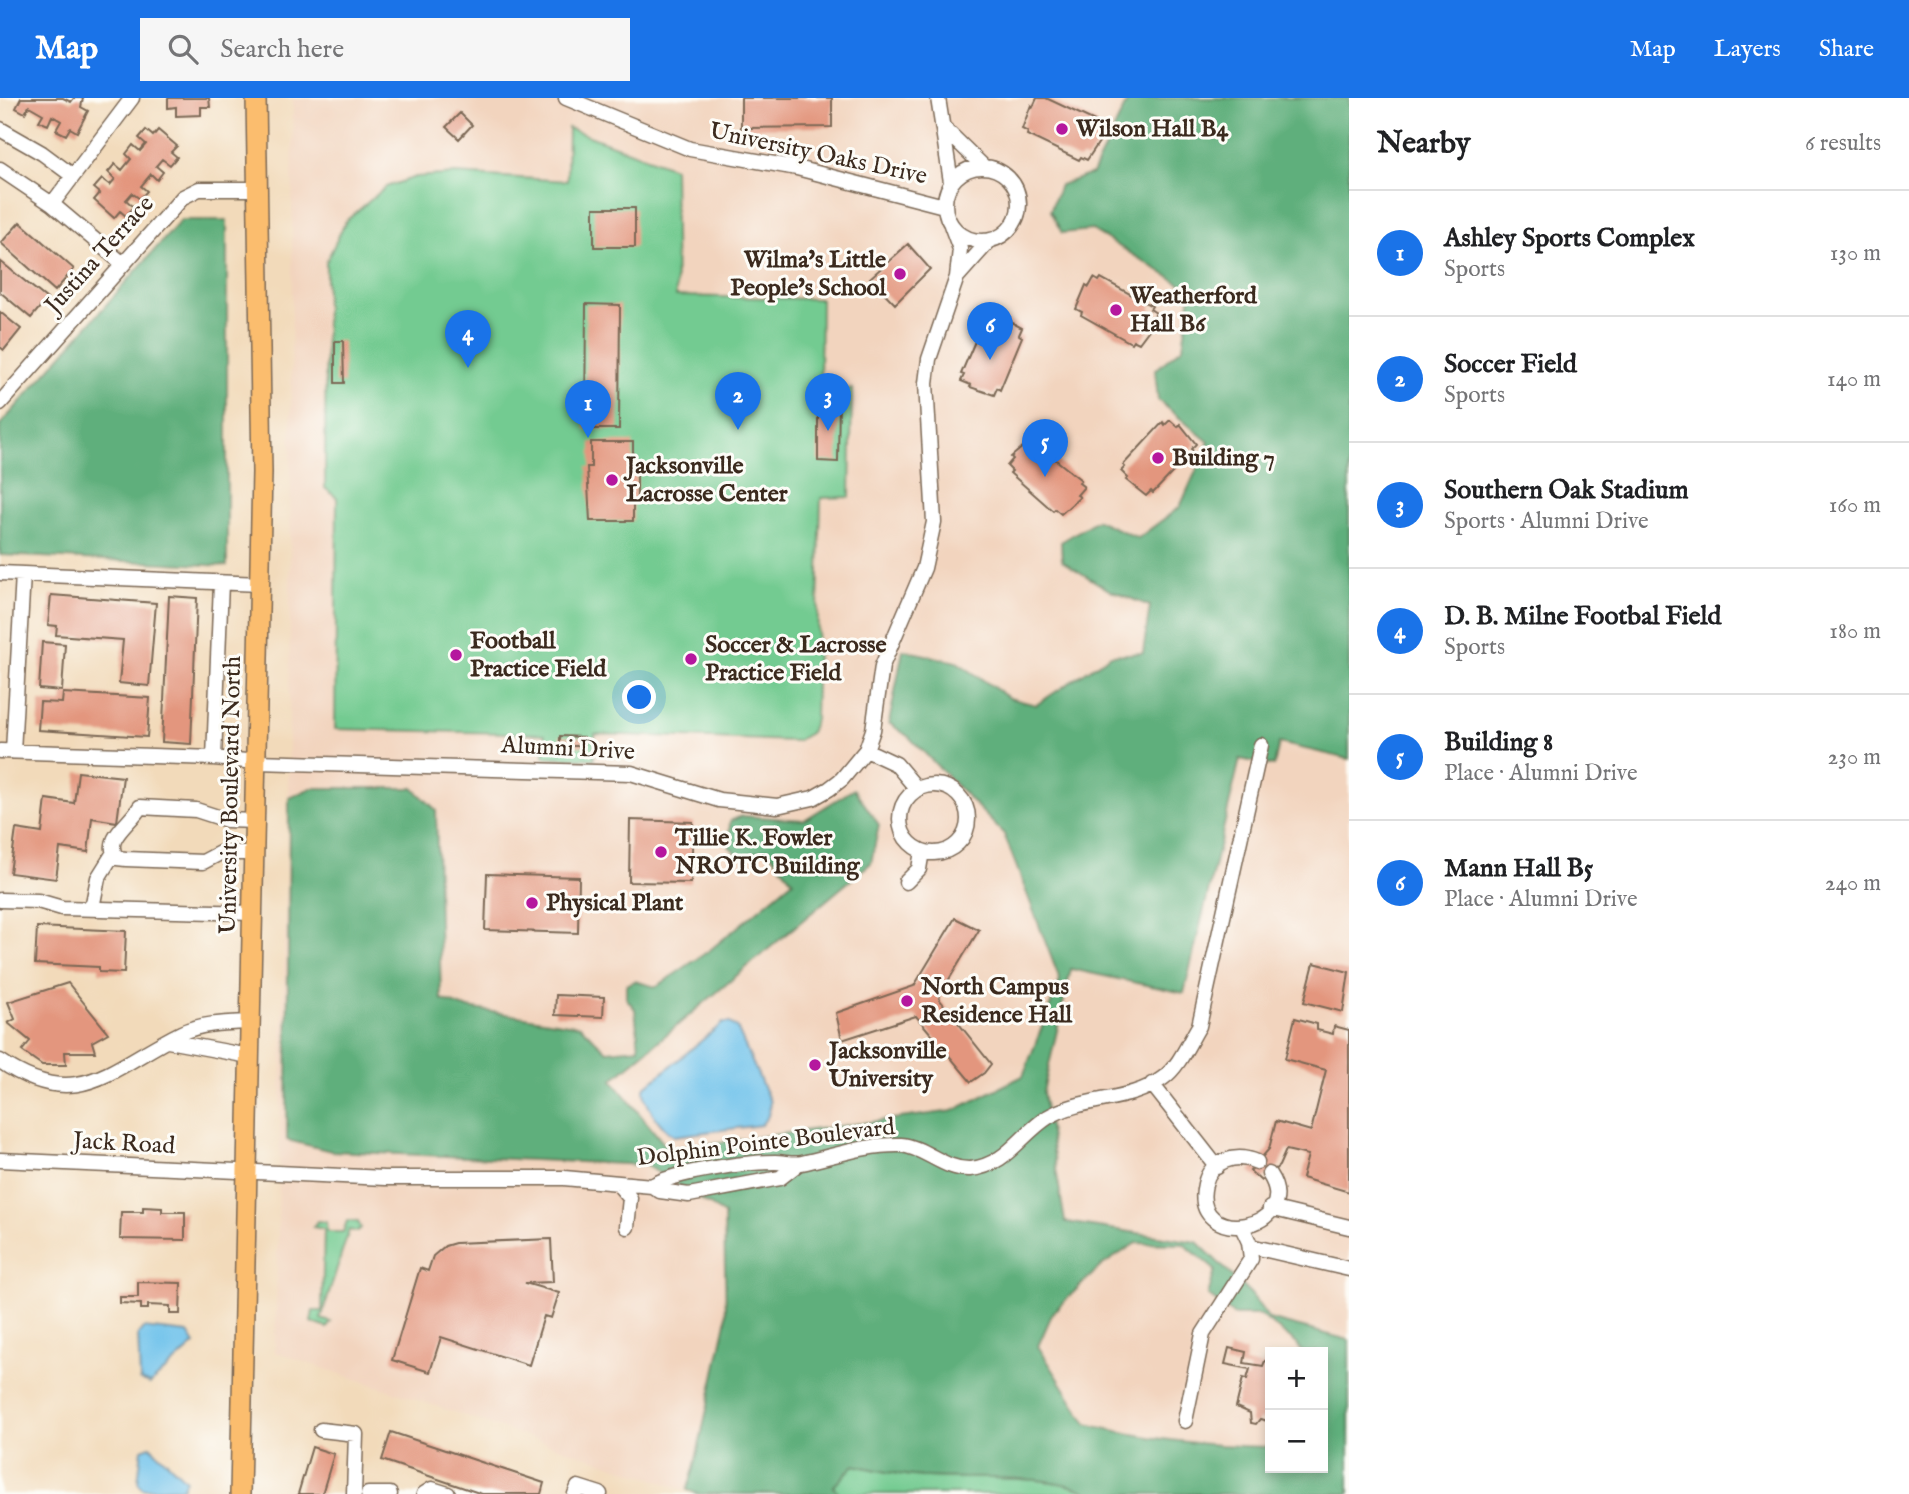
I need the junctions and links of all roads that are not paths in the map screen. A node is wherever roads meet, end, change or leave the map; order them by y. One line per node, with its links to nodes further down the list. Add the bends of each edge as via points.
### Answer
1 (256, 98): 11 (main road, University Boulevard North)
2 (566, 98): 13 (street, University Oaks Drive, via 690,149 797,168)
3 (938, 98): 5 (street)
4 (130, 101): 9 (street)
5 (944, 128): 7 (street); 10 (street)
6 (0, 129): 9 (street)
7 (983, 166): 10 (street, via 970,168); 15 (street, via 995,168 1014,183 1020,206 1010,228)
8 (0, 169): 12 (street)
9 (73, 176): 12 (street)
10 (951, 182): 13 (street)
11 (259, 189): 16 (street, Justina Terrace, via 199,189 183,197); 22 (main road, University Boulevard North)
12 (52, 204): 16 (street)
13 (944, 206): 14 (street)
14 (951, 225): 15 (street, via 967,238); 17 (street, Alumni Drive, via 960,249)
15 (990, 240): 17 (street, Alumni Drive)
16 (122, 263): 18 (street, Justina Terrace)
17 (957, 277): 24 (street, Alumni Drive, via 929,359 926,383 934,522 924,568 882,666)
18 (0, 403)
19 (0, 573): 20 (street)
20 (23, 574): 21 (street); 25 (street)
21 (221, 583): 22 (street); 26 (street)
22 (260, 584): 27 (main road, University Boulevard North)
23 (1261, 745): 41 (street, Dolphin Pointe Boulevard, via 1199,1026 1165,1077)
24 (866, 750): 27 (street, Alumni Drive, via 829,789 813,798 777,806 719,800 631,773); 28 (street, via 897,764)
25 (6, 751): 26 (street, Alumni Drive)
26 (214, 758): 27 (street, Alumni Drive)
27 (257, 762): 29 (main road, University Boulevard North)
28 (918, 789): 30 (street, via 902,805 900,827 912,846); 30 (street, via 950,789 959,796 968,817 954,847)
29 (255, 821): 31 (main road, University Boulevard North); 32 (street, via 227,820 196,810 140,807 111,842)
30 (922, 851): 33 (street, via 919,869)
31 (254, 853): 32 (street, via 220,853 203,862 126,859); 36 (main road, University Boulevard North)
32 (113, 854): 35 (street, via 99,878)
33 (906, 882)
34 (0, 900): 35 (street)
35 (92, 908): 36 (street)
36 (253, 913): 37 (main road, University Boulevard North)
37 (250, 1021): 38 (street, via 205,1026); 39 (main road, University Boulevard North)
38 (168, 1041): 39 (street); 40 (street, via 84,1085 39,1083)
39 (249, 1056): 46 (main road, University Boulevard North)
40 (0, 1060)
41 (1152, 1084): 44 (street, Dolphin Pointe Boulevard, via 1048,1118 1006,1154 973,1169 948,1165 903,1145 846,1151); 45 (street)
42 (0, 1160): 46 (street, Jack Road)
43 (1257, 1162): 45 (street, via 1236,1157)
44 (798, 1164): 49 (street, Dolphin Pointe Boulevard, via 774,1162 686,1174 664,1178); 49 (street, via 779,1178 689,1195)
45 (1217, 1167): 52 (street, via 1204,1186 1208,1210 1226,1226)
46 (246, 1173): 48 (street, Dolphin Pointe Boulevard); 58 (main road, University Boulevard North)
47 (1269, 1174): 50 (street, via 1275,1190)
48 (617, 1182): 49 (street, Dolphin Pointe Boulevard); 51 (street, via 630,1198)
49 (652, 1186)
50 (1270, 1208): 52 (street, via 1261,1220); 53 (street)
51 (627, 1227)
52 (1242, 1227): 54 (street)
53 (1349, 1227)
54 (1250, 1246): 55 (street); 56 (street, via 1251,1259 1203,1334)
55 (1349, 1269)
56 (1185, 1421)
57 (321, 1430): 59 (street, via 356,1434)
58 (240, 1494)
59 (354, 1494)
60 (368, 1494): 61 (street)
61 (390, 1494)
62 (424, 1494): 63 (street, via 432,1489)
63 (448, 1494)
64 (575, 1494): 65 (street, via 578,1487)
65 (600, 1494)

